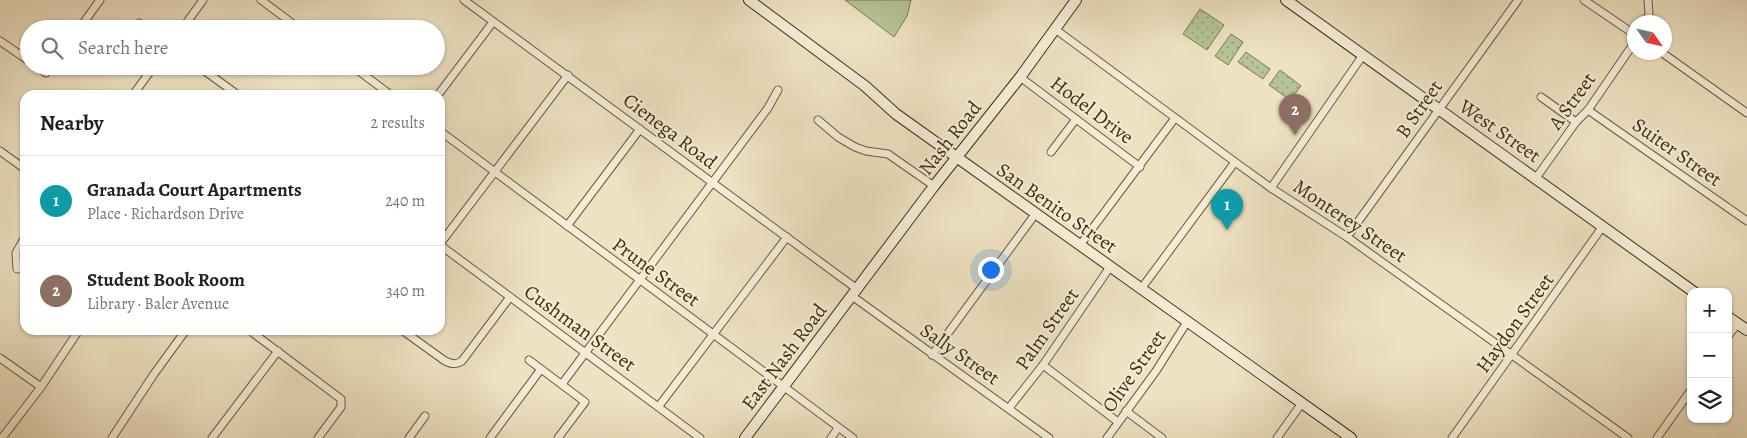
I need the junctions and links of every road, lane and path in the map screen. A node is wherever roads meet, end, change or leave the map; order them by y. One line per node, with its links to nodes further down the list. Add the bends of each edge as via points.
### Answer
1 (100, 0): 12 (street)
2 (203, 0): 13 (street)
3 (261, 0): 14 (street)
4 (464, 0): 15 (street, Cienega Road)
5 (749, 0): 45 (street, San Benito Street)
6 (1076, 0): 16 (street, Nash Road)
7 (1286, 0): 21 (street, West Street)
8 (1518, 0): 34 (street, B Street)
9 (1584, 0): 17 (street)
10 (1648, 0): 11 (street)
11 (1649, 15)
12 (86, 20)
13 (189, 20)
14 (288, 20)
15 (493, 22): 23 (street, Cienega Road); 31 (street)
16 (1055, 29): 37 (street, Monterey Street); 45 (street, Nash Road)
17 (1627, 29)
18 (0, 41): 20 (street)
19 (1627, 53): 35 (street, A Street)
20 (20, 55)
21 (1363, 55): 34 (street, West Street); 53 (street)
22 (1671, 60): 36 (street)
23 (568, 74): 41 (street, Cienega Road); 49 (street)
24 (147, 75): 28 (street)
25 (210, 75): 29 (street)
26 (364, 75): 30 (street)
27 (1024, 80): 38 (street, Hodel Drive)
28 (137, 90)
29 (231, 90)
30 (384, 90)
31 (442, 90)
32 (778, 90): 51 (street)
33 (1541, 97): 40 (street)
34 (1438, 109): 50 (street, West Street); 59 (street, B Street)
35 (1588, 110): 40 (street, A Street); 55 (street, Suiter Street)
36 (1747, 113)
37 (1175, 118): 46 (street, Monterey Street); 48 (street)
38 (1076, 119): 44 (street); 48 (street, Hodel Drive)
39 (818, 120): 52 (street, via 855,147 888,154)
40 (1576, 122): 50 (street, A Street)
41 (640, 129): 51 (street, Cienega Road); 56 (street)
42 (445, 136): 49 (street, Prune Street)
43 (0, 151): 47 (street)
44 (1051, 152)
45 (956, 158): 52 (street, Nash Road); 54 (street, San Benito Street)
46 (1235, 162): 53 (street, Monterey Street); 68 (street)
47 (20, 165)
48 (1140, 167): 61 (street)
49 (495, 172): 56 (street, Prune Street); 60 (street)
50 (1536, 178): 57 (street, West Street)
51 (712, 182): 58 (street, Cienega Road); 66 (street)
52 (934, 186): 69 (street, Nash Road)
53 (1271, 188): 59 (street, Monterey Street)
54 (1036, 214): 61 (street, San Benito Street); 84 (street)
55 (1747, 221)
56 (567, 226): 66 (street, Prune Street)
57 (1603, 226): 67 (street, West Street); 83 (street, Haydon Street)
58 (787, 237): 69 (street, Cienega Road); 76 (street)
59 (1347, 237): 83 (street, Monterey Street)
60 (445, 238)
61 (1080, 245): 64 (street, San Benito Street)
62 (20, 246): 65 (street, via 16,254)
63 (445, 249): 70 (street, Cushman Street)
64 (1110, 267): 68 (street, San Benito Street); 87 (street, Palm Street)
65 (16, 269)
66 (639, 280): 76 (street, Prune Street); 82 (street)
67 (1688, 288)
68 (1141, 289): 72 (street, San Benito Street)
69 (855, 293): 84 (street, Sally Street); 90 (street, East Nash Road)
70 (510, 297): 80 (street, via 458,364 445,361); 82 (street, Cushman Street)
71 (1732, 319): 73 (street)
72 (1187, 322): 93 (street, San Benito Street); 96 (street, Olive Street)
73 (1738, 323): 74 (street); 75 (street)
74 (1747, 330)
75 (1730, 333)
76 (714, 334): 90 (street, Prune Street); 94 (street)
77 (76, 335): 91 (street)
78 (182, 335): 101 (street)
79 (257, 335): 81 (street)
80 (409, 335)
81 (278, 351): 102 (street); 103 (street, via 342,399 341,407)
82 (585, 352): 89 (street); 94 (street, Cushman Street)
83 (1512, 354): 116 (street, Haydon Street); 117 (street, Monterey Street)
84 (932, 356): 95 (street, Sally Street)
85 (0, 358): 91 (street)
86 (529, 360): 88 (street)
87 (1043, 365): 95 (street, Palm Street); 98 (street)
88 (541, 369): 89 (street); 105 (street)
89 (562, 384): 106 (street, via 585,402)
90 (784, 386): 99 (street, Prune Street); 108 (street, East Nash Road)
91 (41, 387): 100 (street)
92 (1687, 396): 118 (street)
93 (1302, 403): 114 (street); 115 (street, San Benito Street)
94 (659, 406): 107 (street, Cushman Street)
95 (1009, 408): 111 (street, Sally Street)
96 (1126, 412): 98 (street, Olive Street); 113 (street)
97 (425, 416): 104 (street)
98 (1118, 422): 112 (street, Olive Street)
99 (838, 428): 109 (street); 110 (street, Prune Street)
100 (2, 438)
101 (112, 438)
102 (212, 438)
103 (318, 438)
104 (409, 438)
105 (490, 438)
106 (558, 438)
107 (700, 438)
108 (745, 438)
109 (831, 438)
110 (853, 438)
111 (1049, 438)
112 (1107, 438)
113 (1162, 438)
114 (1277, 438)
115 (1351, 438)
116 (1452, 438)
117 (1628, 438)
118 (1657, 438)

